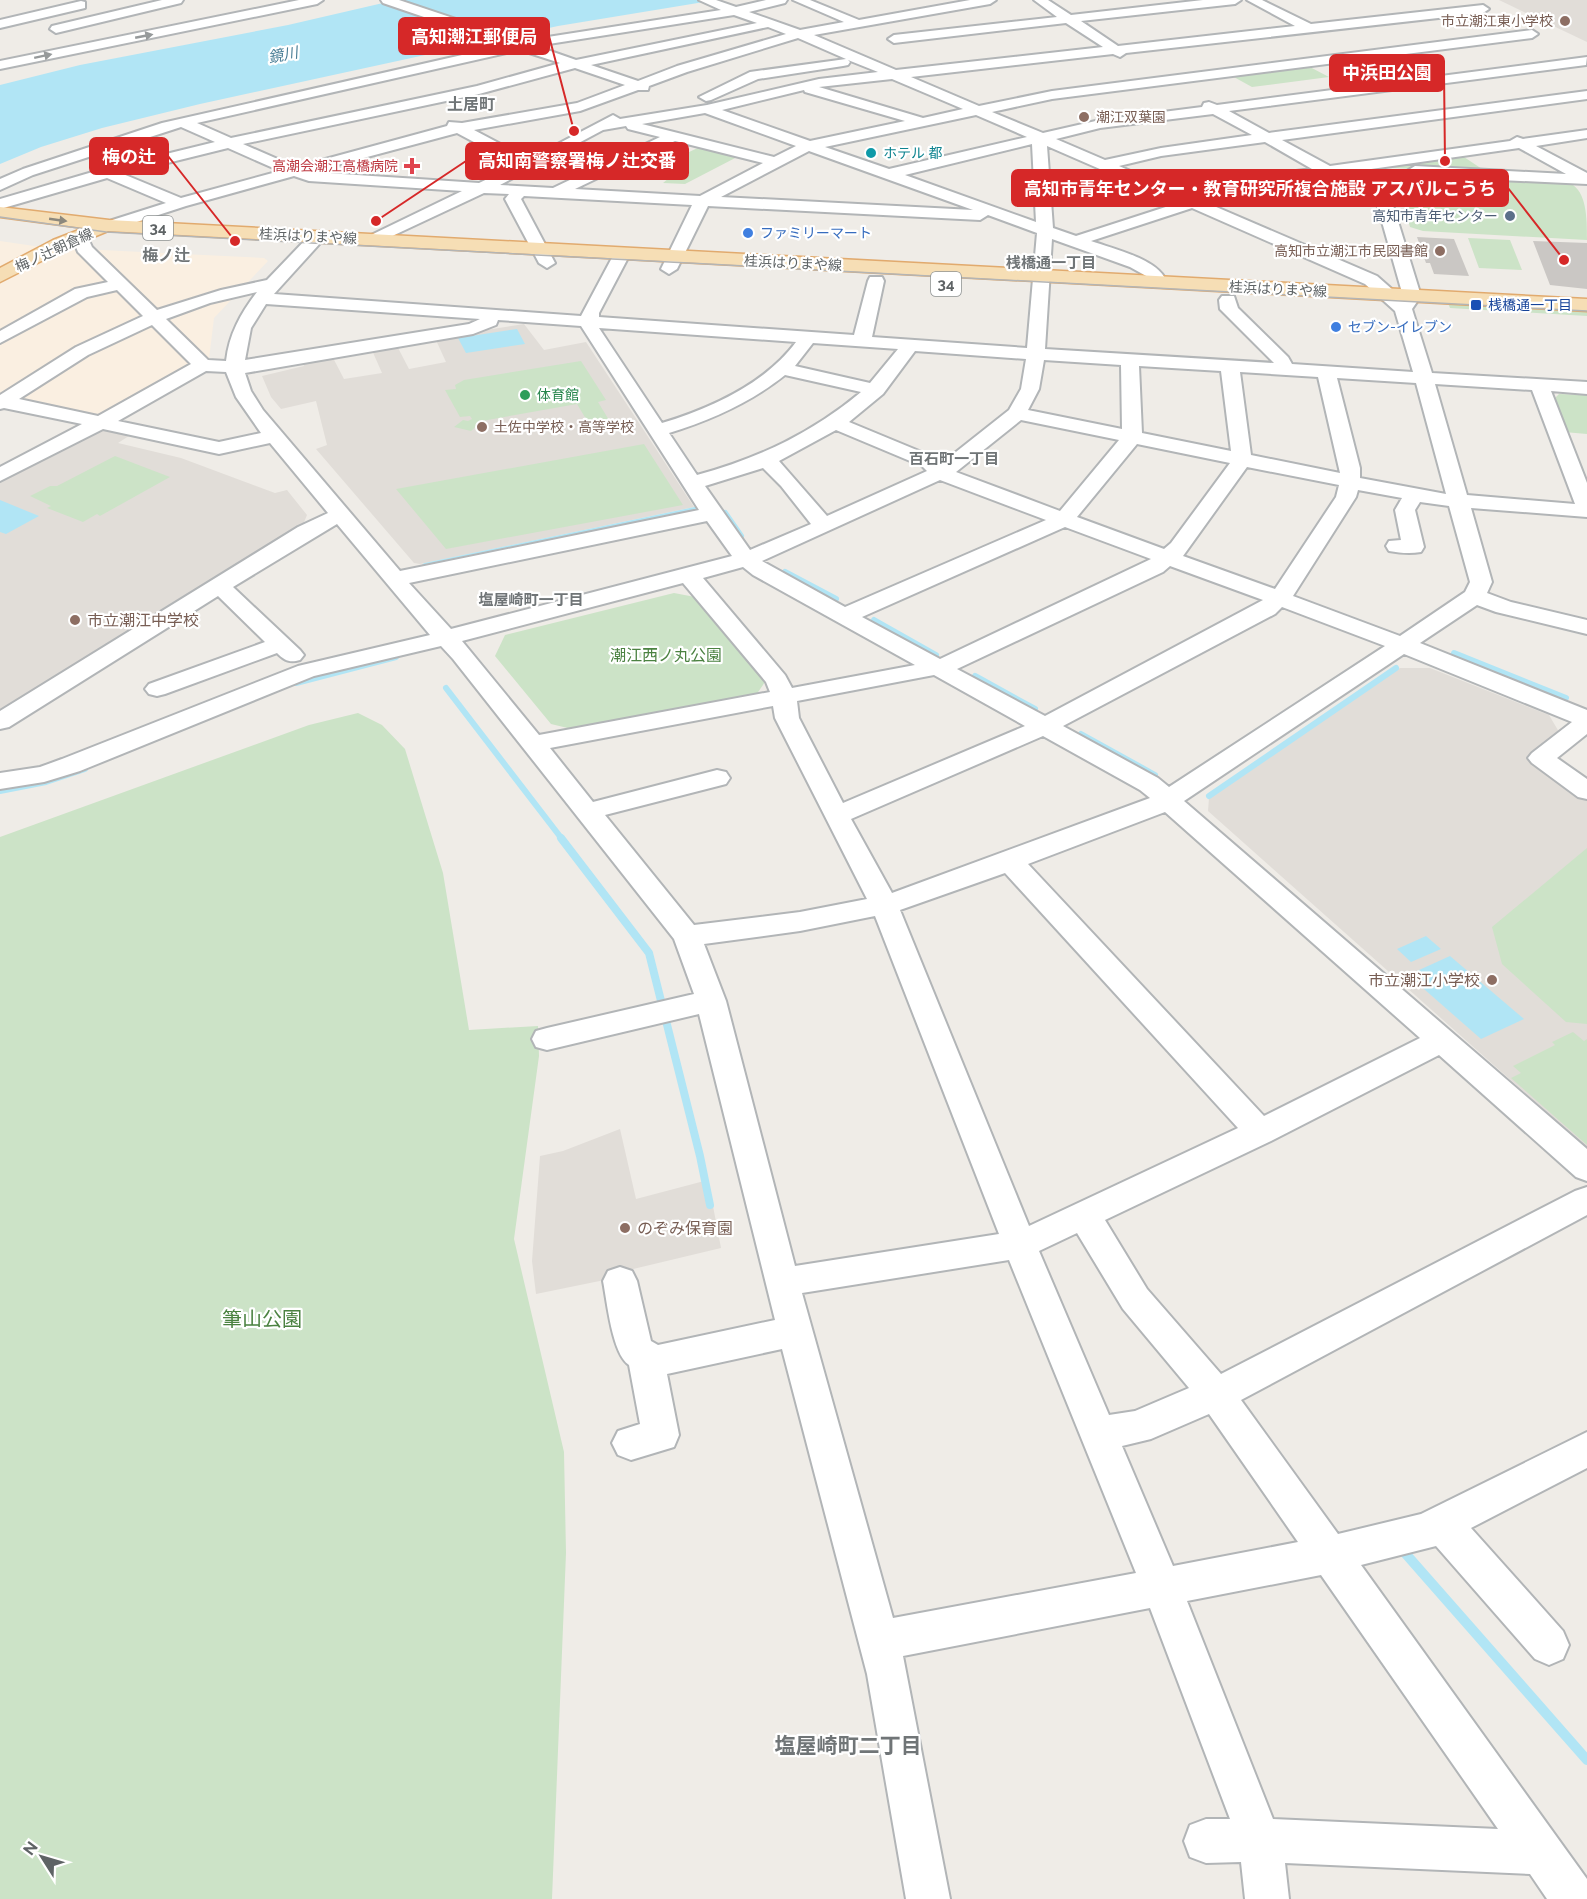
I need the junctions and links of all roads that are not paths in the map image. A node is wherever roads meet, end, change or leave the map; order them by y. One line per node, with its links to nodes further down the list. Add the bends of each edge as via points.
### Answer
1 (135, 0): 17 (street)
2 (177, 0): 17 (street)
3 (255, 0): 25 (street)
4 (317, 0): 44 (street, one-way to 4)
5 (387, 0): 46 (street)
6 (705, 0): 20 (street)
7 (781, 0): 20 (street)
8 (798, 0): 21 (street)
9 (990, 0): 15 (street)
10 (1040, 0): 28 (street)
11 (1098, 0): 22 (street)
12 (1235, 0): 19 (street)
13 (1253, 0): 24 (street)
14 (1466, 0): 37 (street, via 1488,11)
15 (970, 1): 33 (street)
16 (90, 3): 27 (street)
17 (151, 6): 25 (street); 36 (street)
18 (847, 6): 21 (street)
19 (1171, 7): 22 (street); 29 (street)
20 (741, 11): 32 (street); 35 (street)
21 (826, 11): 33 (street)
22 (1117, 12): 28 (street)
23 (1302, 12): 24 (street)
24 (1280, 14): 26 (street); 37 (street)
25 (175, 15): 30 (street); 44 (street)
26 (1257, 17)
27 (26, 18): 31 (street); 36 (street)
28 (1065, 18): 41 (street); 43 (street)
29 (1190, 18)
30 (194, 22)
31 (0, 24)
32 (773, 24): 39 (street); 47 (street)
33 (858, 24): 39 (street); 43 (street)
34 (1512, 24): 40 (street)
35 (629, 28): 46 (street); 47 (street)
36 (56, 29): 44 (street)
37 (1309, 29): 49 (street); 54 (street)
38 (1113, 33): 41 (street)
39 (800, 34): 56 (street); 58 (street)
40 (1532, 34): 45 (street); 54 (street)
41 (1091, 35): 42 (street); 49 (street)
42 (1069, 38)
43 (894, 39): 48 (street)
44 (86, 41): 50 (street); 52 (street); 60 (street, one-way to 44)
45 (1547, 41)
46 (519, 44): 53 (street); 59 (street)
47 (670, 46): 58 (street); 59 (street)
48 (921, 50)
49 (1114, 50): 62 (street); 66 (street)
50 (17, 51)
51 (1566, 51): 57 (street)
52 (106, 52)
53 (474, 56): 64 (street); 65 (street)
54 (1360, 56): 66 (street); 67 (street)
55 (893, 58): 56 (street)
56 (859, 61): 62 (street); 63 (street)
57 (1586, 61): 67 (street)
58 (707, 62): 61 (street)
59 (586, 64): 61 (street); 64 (street); 68 (street)
60 (0, 65)
61 (678, 71): 63 (street); 68 (street)
62 (894, 74): 69 (street); 76 (street)
63 (754, 75): 69 (street); 74 (street, via 685,102)
64 (517, 79): 70 (street)
65 (368, 80): 72 (street); 80 (street)
66 (1162, 81): 75 (street); 76 (street, via 1052,95)
67 (1411, 83): 75 (street); 77 (street)
68 (637, 85): 73 (street); 78 (street, via 659,93)
69 (808, 86): 74 (street); 81 (street)
70 (479, 90): 72 (street); 79 (street)
71 (1587, 95): 77 (street)
72 (414, 103): 83 (street); 91 (street)
73 (580, 107): 78 (street); 79 (street)
74 (706, 109): 78 (street); 93 (street)
75 (1214, 109): 87 (street, via 1100,124); 88 (street)
76 (974, 111): 81 (street); 87 (street)
77 (1464, 112): 82 (street); 88 (street)
78 (615, 117): 86 (street); 100 (street)
79 (525, 118): 83 (street); 90 (street, via 537,126)
80 (182, 122): 91 (street); 96 (street)
81 (921, 122): 93 (street)
82 (1483, 122)
83 (458, 128): 90 (street); 94 (street)
84 (1502, 133): 92 (street)
85 (1587, 134): 92 (street)
86 (674, 136): 98 (street); 114 (street)
87 (1039, 138): 101 (street); 109 (street); 123 (street)
88 (1268, 138): 101 (street); 104 (street)
89 (363, 140): 94 (street)
90 (484, 141): 100 (street)
91 (228, 143): 97 (street); 99 (street)
92 (1521, 143): 102 (street); 108 (street)
93 (807, 146): 98 (street); 109 (street)
94 (380, 148): 103 (street)
95 (288, 153): 97 (street)
96 (71, 158): 105 (street); 110 (street)
97 (266, 159): 103 (street)
98 (776, 162): 115 (street)
99 (148, 163): 105 (street); 106 (street)
100 (529, 165): 112 (street)
101 (1103, 165): 117 (street)
102 (1350, 168): 104 (street); 108 (street)
103 (293, 171): 112 (street, via 309,176); 116 (street)
104 (1328, 171): 117 (street, via 1248,184); 138 (street, via 1384,202)
105 (107, 173): 116 (street); 118 (street)
106 (173, 176)
107 (948, 178): 111 (street)
108 (1587, 179)
109 (888, 181): 111 (street)
110 (0, 184)
111 (916, 184): 120 (street)
112 (476, 188): 113 (street); 125 (street)
113 (520, 191): 114 (street); 128 (street, via 513,199)
114 (555, 193): 115 (street)
115 (702, 201): 120 (street, via 972,216); 130 (street)
116 (180, 203): 121 (street)
117 (1190, 203): 126 (street); 138 (street, via 1371,280)
118 (0, 204)
119 (0, 212): 121 (main road, 桂浜はりまや線 / 34, one-way to 121)
120 (994, 213): 123 (street)
121 (109, 226): 124 (main road, 梅ノ辻朝倉線); 127 (main road, 桂浜はりまや線 / 34)
122 (0, 228): 124 (main road, 桂浜はりまや線 / 34)
123 (1045, 230): 126 (street); 133 (street)
124 (80, 237): 127 (main road, 桂浜はりまや線 / 34); 131 (main road, 梅ノ辻朝倉線); 135 (street, via 84,249)
125 (373, 240): 127 (main road, 桂浜はりまや線 / 34); 128 (main road, 桂浜はりまや線 / 34)
126 (1077, 241): 134 (street, via 1136,263 1156,275)
127 (311, 244): 128 (main road, 桂浜はりまや線 / 34); 136 (street)
128 (544, 256): 129 (main road, 桂浜はりまや線 / 34)
129 (619, 260): 130 (main road, 桂浜はりまや線 / 34); 143 (street)
130 (672, 263): 132 (main road, 桂浜はりまや線 / 34); 133 (main road, 桂浜はりまや線 / 34)
131 (0, 276)
132 (876, 281): 133 (main road, 桂浜はりまや線 / 34); 148 (street)
133 (1041, 283): 134 (main road, 桂浜はりまや線 / 34); 137 (main road, 桂浜はりまや線 / 34); 150 (street)
134 (1158, 283): 138 (main road, 桂浜はりまや線 / 34)
135 (122, 284): 141 (street); 145 (street, via 81,293)
136 (267, 291): 140 (street); 141 (street, via 234,291); 154 (street, via 239,335)
137 (1228, 300): 138 (main road, 桂浜はりまや線 / 34); 156 (street, via 1229,309 1282,361)
138 (1401, 300): 139 (main road, 桂浜はりまや線 / 34); 142 (main road, 桂浜はりまや線 / 34); 158 (street)
139 (1587, 305)
140 (502, 315): 143 (street); 154 (street, via 474,329)
141 (153, 316): 152 (street); 162 (street, via 93,345)
142 (1587, 319)
143 (588, 322): 147 (street); 166 (street)
144 (0, 325): 145 (street)
145 (21, 327): 146 (street)
146 (0, 338)
147 (808, 338): 148 (street); 155 (street)
148 (862, 341): 149 (street)
149 (910, 345): 150 (street); 161 (street, via 896,369)
150 (1036, 354): 151 (street); 163 (street, via 1030,389)
151 (1130, 360): 153 (street); 168 (street)
152 (203, 365): 154 (street); 164 (street)
153 (1230, 366): 156 (street); 170 (street)
154 (235, 367): 167 (street, via 244,396)
155 (781, 369): 161 (street); 166 (street, via 714,411)
156 (1285, 369): 157 (street)
157 (1326, 371): 158 (street); 173 (street)
158 (1424, 378): 159 (street); 176 (street)
159 (1539, 385): 160 (street); 177 (street)
160 (1587, 388)
161 (876, 390): 165 (street)
162 (1, 402): 164 (street)
163 (1017, 413): 168 (street); 171 (street)
164 (100, 423): 167 (street, via 219,448); 172 (street)
165 (835, 423): 169 (street); 171 (street, via 929,462)
166 (658, 430): 174 (street)
167 (274, 436): 179 (street)
168 (1132, 437): 170 (street); 180 (street)
169 (765, 460): 174 (street); 181 (street, via 775,466)
170 (1242, 460): 173 (street); 183 (street)
171 (941, 472): 180 (street); 181 (street)
172 (0, 475)
173 (1350, 482): 175 (street); 189 (street, via 1346,496)
174 (693, 483): 178 (street)
175 (1413, 495): 176 (street); 182 (street, via 1405,510 1413,547)
176 (1459, 503): 177 (street); 188 (street, via 1481,582)
177 (1587, 510)
178 (713, 513): 184 (street); 186 (street)
179 (341, 514): 186 (street); 187 (street)
180 (1064, 520): 183 (street); 190 (street)
181 (824, 525): 184 (street)
182 (1397, 546)
183 (1168, 558): 189 (street); 195 (street, via 962,659)
184 (746, 559): 185 (street); 190 (street)
185 (689, 576): 192 (street); 198 (street, via 777,680)
186 (395, 579): 192 (street)
187 (220, 586): 193 (street); 200 (street)
188 (1475, 596): 191 (street); 194 (street)
189 (1280, 599): 194 (street); 201 (street, via 1268,609)
190 (845, 617): 195 (street)
191 (1587, 627)
192 (446, 638): 196 (street); 202 (street)
193 (280, 644): 196 (street); 197 (street)
194 (1401, 644): 199 (street); 206 (street)
195 (936, 668): 198 (street); 201 (street)
196 (306, 671): 204 (street, via 71,765)
197 (157, 689)
198 (784, 698): 202 (street); 208 (street, via 786,718)
199 (1587, 720): 205 (street, via 1541,758)
200 (0, 722)
201 (1045, 726): 206 (street); 208 (street)
202 (532, 744): 207 (street)
203 (717, 778): 207 (street)
204 (0, 781)
205 (1587, 791)
206 (1169, 799): 209 (street); 214 (street)
207 (586, 812): 211 (street)
208 (836, 816): 210 (street)
209 (1010, 861): 210 (street); 215 (street)
210 (885, 906): 211 (street); 219 (street)
211 (687, 936): 212 (street)
212 (711, 1001): 213 (street); 221 (street)
213 (547, 1039)
214 (1443, 1040): 215 (street); 216 (street)
215 (1260, 1132): 218 (street)
216 (1587, 1168)
217 (1587, 1200): 224 (street)
218 (1084, 1215): 219 (street); 224 (street, via 1135,1299)
219 (1020, 1245): 221 (street); 225 (street)
220 (620, 1281): 223 (street, via 635,1350 645,1356)
221 (782, 1282): 222 (street)
222 (796, 1331): 223 (street); 231 (street)
223 (646, 1363): 226 (street, via 661,1436)
224 (1216, 1394): 225 (street, via 1138,1427); 229 (street)
225 (1097, 1434): 230 (street)
226 (631, 1443)
227 (1587, 1449): 228 (street)
228 (1442, 1524): 229 (street); 232 (street)
229 (1332, 1554): 230 (street); 235 (street)
230 (1161, 1585): 231 (street); 233 (street)
231 (879, 1641): 236 (street)
232 (1549, 1645)
233 (1260, 1840): 234 (street); 235 (street); 237 (street)
234 (1206, 1841)
235 (1542, 1853): 238 (street)
236 (928, 1899)
237 (1267, 1899)
238 (1575, 1899)

